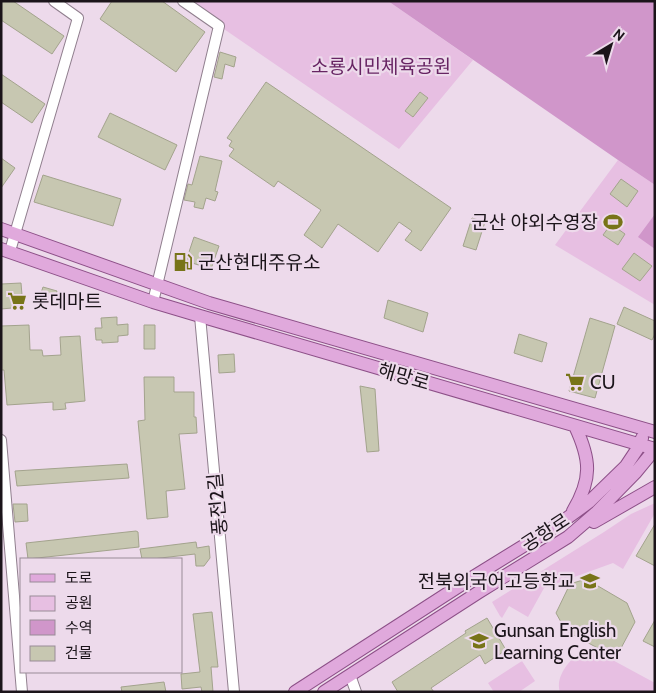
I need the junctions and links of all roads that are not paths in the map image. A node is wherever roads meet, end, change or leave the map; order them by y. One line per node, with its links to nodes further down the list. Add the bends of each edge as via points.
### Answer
1 (54, 1): 4 (street, via 78,18)
2 (184, 1): 6 (street, via 219,26)
3 (1, 229): 4 (main road, 해망로)
4 (15, 234): 5 (street); 6 (main road, 해망로)
5 (5, 250): 7 (main road, 해망로)
6 (157, 286): 7 (street); 10 (main road, 해망로)
7 (153, 302): 8 (main road, 해망로)
8 (200, 316): 9 (main road, 해망로); 21 (street, 풍전2길)
9 (575, 426): 12 (main road, 해망로); 15 (main road, via 584,444 587,472 581,498)
10 (650, 430): 12 (main road, 공항로)
11 (1, 440): 17 (street)
12 (640, 446): 13 (main road, 해망로); 15 (main road, 공항로, via 626,466 590,502)
13 (655, 449): 16 (main road, 공항로, via 636,472)
14 (655, 487): 16 (main road)
15 (570, 516): 22 (main road, 공항로)
16 (568, 537): 19 (main road, 공항로)
17 (20, 668)
18 (20, 673): 20 (street)
19 (350, 675): 23 (main road, 공항로); 24 (street)
20 (22, 692)
21 (234, 692)
22 (295, 692)
23 (324, 692)
24 (356, 692)

